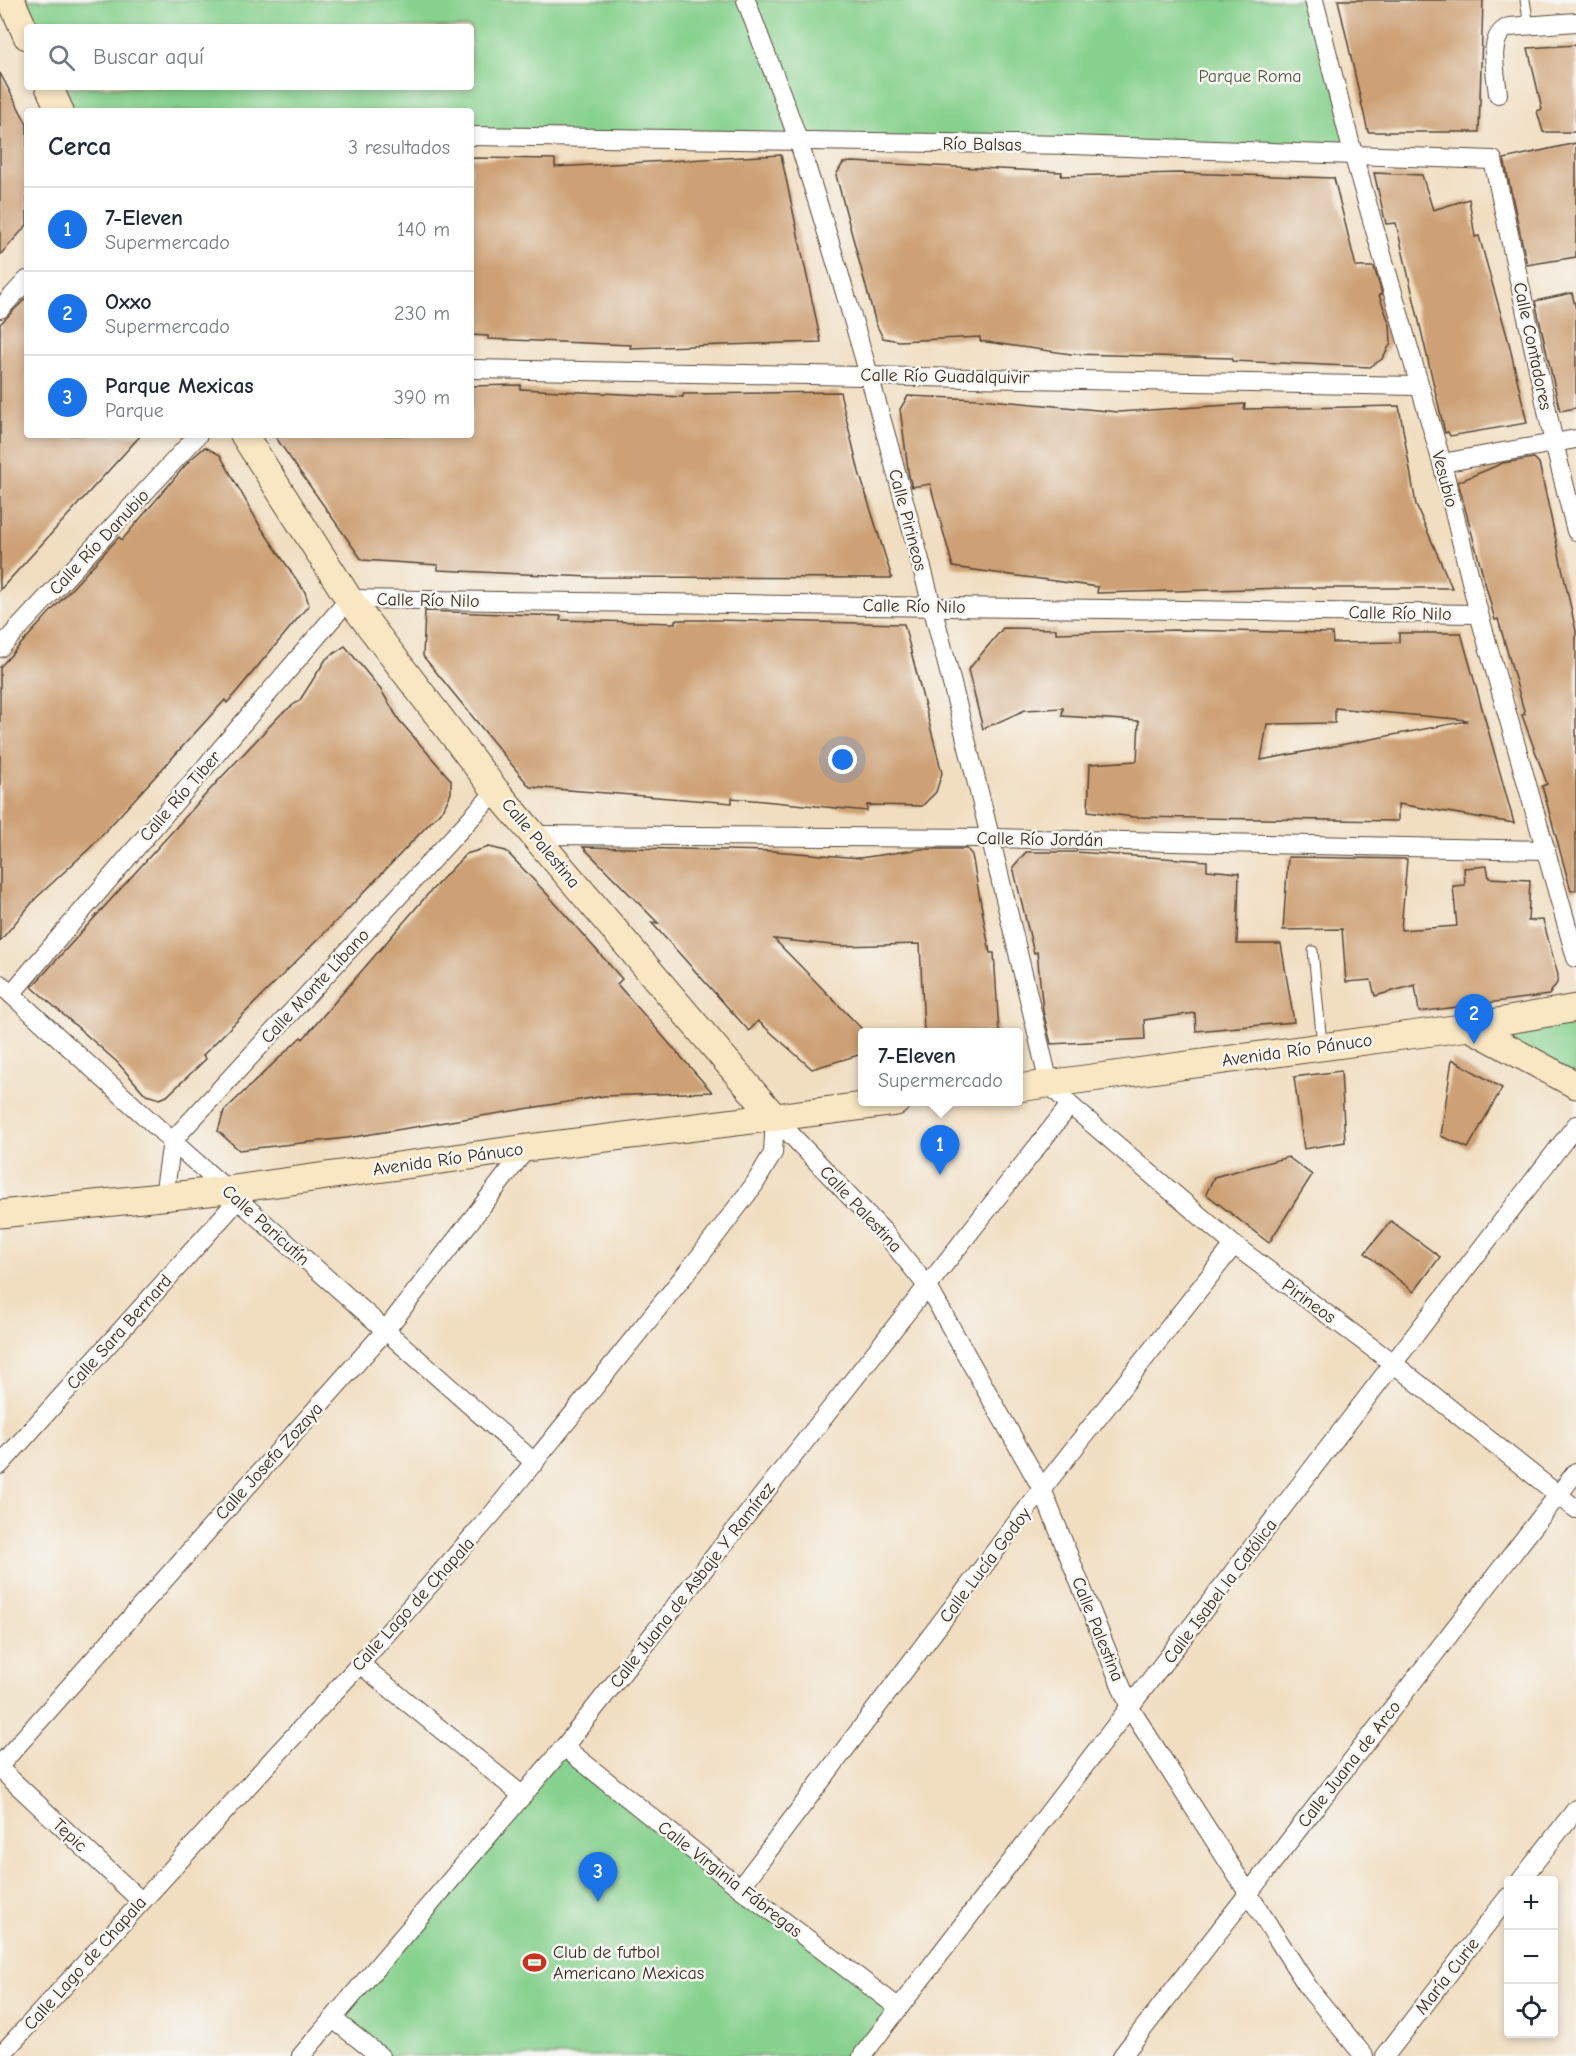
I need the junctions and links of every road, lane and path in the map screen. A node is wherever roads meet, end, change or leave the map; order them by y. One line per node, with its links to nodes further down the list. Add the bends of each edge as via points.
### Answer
1 (11, 0): 7 (street)
2 (746, 0): 12 (street, Calle Pirineos)
3 (1314, 0): 13 (street, Vesubio)
4 (1525, 0): 6 (lane)
5 (1576, 22): 6 (street)
6 (1529, 26): 9 (street, via 1509,27 1495,40)
7 (24, 29)
8 (50, 90): 10 (street)
9 (1497, 94)
10 (59, 108)
11 (474, 136): 12 (street, Río Balsas)
12 (798, 141): 13 (street, Río Balsas); 18 (street, Calle Pirineos)
13 (1353, 154): 14 (street, Río Balsas); 19 (street, Vesubio)
14 (1493, 160): 23 (street, Calle Contadores)
15 (24, 282): 16 (street)
16 (0, 309)
17 (474, 369): 18 (street, Calle Río Guadalquivir)
18 (869, 375): 19 (street, Calle Río Guadalquivir); 27 (street, Calle Pirineos)
19 (1419, 386): 24 (street, Vesubio)
20 (195, 438): 29 (street, Calle Río Danubio)
21 (246, 438): 26 (street, Calle Palestina)
22 (1576, 439): 23 (street)
23 (1554, 443): 24 (street); 25 (street, Calle Contadores)
24 (1442, 463): 28 (street, Vesubio)
25 (1576, 531)
26 (349, 599): 27 (street, Calle Río Nilo); 30 (street, Calle Palestina); 36 (street, Calle Río Tiber)
27 (931, 606): 28 (street, Calle Río Nilo); 32 (street, Calle Pirineos)
28 (1479, 614): 33 (street, Vesubio)
29 (0, 648)
30 (496, 790): 31 (street, Calle Palestina); 47 (street, Calle Monte Líbano)
31 (534, 835): 32 (street, Calle Río Jordán); 45 (street, Calle Palestina)
32 (991, 838): 33 (street, Calle Río Jordán); 40 (street, Calle Pirineos)
33 (1546, 850): 35 (street, Vesubio)
34 (1313, 951): 39 (lane)
35 (1576, 958)
36 (5, 988): 47 (street, Calle Paricutín)
37 (1576, 1008): 38 (street, Avenida Río Pánuco)
38 (1469, 1027): 39 (street, Avenida Río Pánuco); 41 (street)
39 (1323, 1047): 40 (street, Avenida Río Pánuco)
40 (1049, 1084): 42 (street, Avenida Río Pánuco); 43 (street, Pirineos)
41 (1576, 1084)
42 (1023, 1087)
43 (1070, 1105): 52 (street, Pirineos); 53 (street, Calle Juana de Asbaje Y Ramírez)
44 (860, 1106): 45 (street, Avenida Río Pánuco)
45 (775, 1118): 48 (street, Avenida Río Pánuco); 53 (street, Calle Palestina, via 883,1231); 56 (street, Calle Lago de Chapala, via 772,1153 754,1185)
46 (1576, 1125): 55 (street, Calle Isabel la Católica)
47 (172, 1141): 49 (street, Calle Paricutín); 50 (street)
48 (527, 1148): 49 (street, Avenida Río Pánuco); 54 (street, Calle Josefa Zozaya)
49 (233, 1195): 50 (street, Avenida Río Pánuco); 54 (street, Calle Paricutín); 57 (street, Calle Sara Bernard)
50 (164, 1196): 51 (street, Avenida Río Pánuco)
51 (0, 1214)
52 (1234, 1245): 55 (street, Pirineos); 59 (street, Calle Lucía Godoy)
53 (927, 1287): 59 (street, Calle Palestina); 64 (street, Calle Juana de Asbaje Y Ramírez)
54 (385, 1331): 56 (street, Calle Paricutín); 65 (street, Calle Josefa Zozaya)
55 (1394, 1364): 60 (street, Pirineos); 63 (street, Calle Isabel la Católica)
56 (535, 1463): 62 (street, Calle Lago de Chapala)
57 (0, 1465)
58 (1576, 1472): 60 (street, Calle Juana de Arco)
59 (1042, 1489): 63 (street, Calle Palestina); 69 (street, Calle Lucía Godoy)
60 (1558, 1495): 61 (street, Pirineos); 70 (street, Calle Juana de Arco)
61 (1576, 1509)
62 (360, 1664): 66 (street); 71 (street, Calle Lago de Chapala)
63 (1130, 1708): 70 (street, Calle Palestina); 73 (street, Calle Isabel la Católica)
64 (564, 1747): 66 (street, Calle Juana de Asbaje Y Ramírez); 69 (street, Calle Virginia Fábregas)
65 (0, 1767): 71 (street, Tepic)
66 (523, 1796): 74 (street, Calle Juana de Asbaje Y Ramírez)
67 (1576, 1809): 68 (street)
68 (1525, 1876)
69 (740, 1888): 73 (street, Calle Virginia Fábregas)
70 (1248, 1893): 79 (street, Calle Juana de Arco); 80 (street, Calle Palestina, via 1310,1990)
71 (141, 1901): 75 (street, Calle Lago de Chapala)
72 (1504, 1903): 81 (street, María Curie)
73 (899, 2008): 78 (street, Calle Isabel la Católica)
74 (333, 2019): 76 (street, Calle Juana de Asbaje Y Ramírez); 77 (street)
75 (0, 2056)
76 (301, 2056)
77 (380, 2056)
78 (862, 2056)
79 (1122, 2056)
80 (1364, 2056)
81 (1385, 2056)

